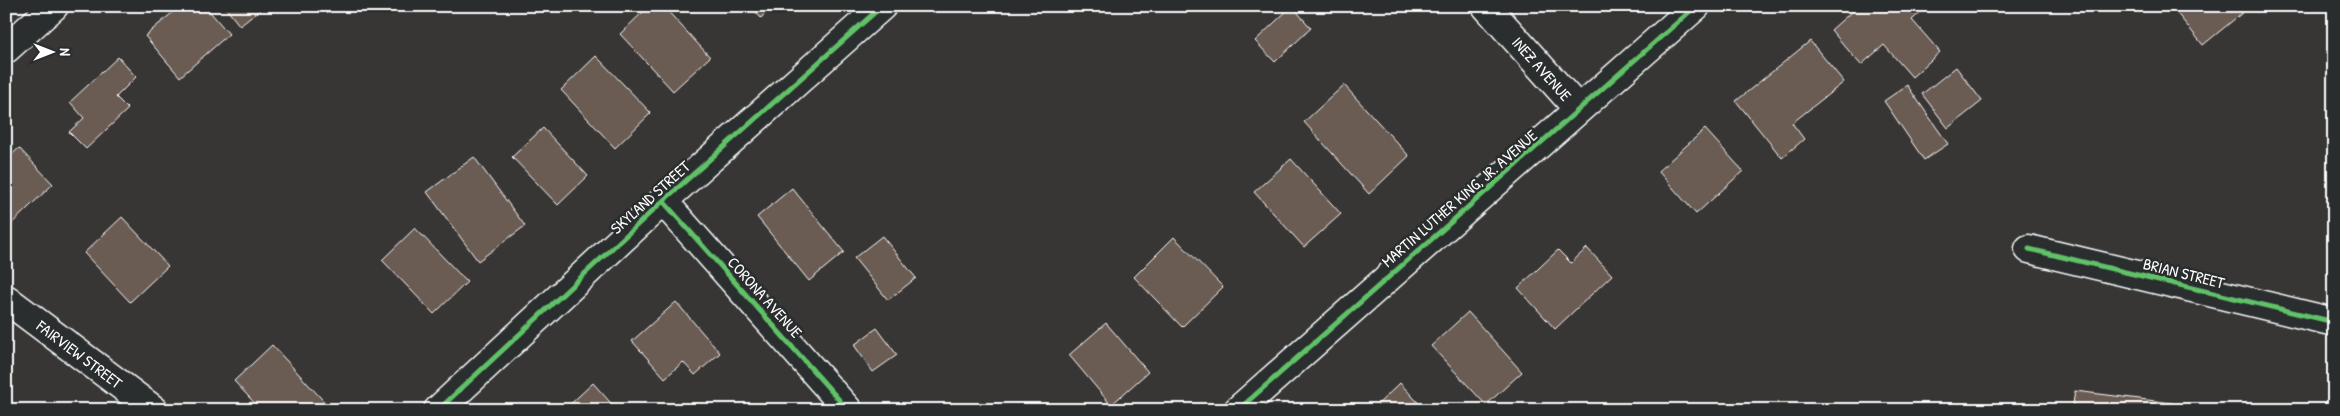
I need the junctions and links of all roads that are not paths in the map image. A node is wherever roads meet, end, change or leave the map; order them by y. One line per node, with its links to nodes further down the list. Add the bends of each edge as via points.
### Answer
1 (54, 6): 5 (street)
2 (882, 6): 7 (street, SKYLAND STREET)
3 (1486, 6): 6 (street, INEZ AVENUE)
4 (1696, 6): 6 (street, MARTIN LUTHER KING, JR. AVENUE)
5 (6, 49)
6 (1578, 109): 14 (street, MARTIN LUTHER KING, JR. AVENUE)
7 (663, 201): 12 (street, SKYLAND STREET); 13 (street, CORONA AVENUE)
8 (2029, 249): 10 (street, BRIAN STREET)
9 (6, 299): 11 (street, FAIRVIEW STREET)
10 (2334, 322)
11 (154, 410)
12 (438, 410)
13 (848, 410)
14 (1238, 410)

